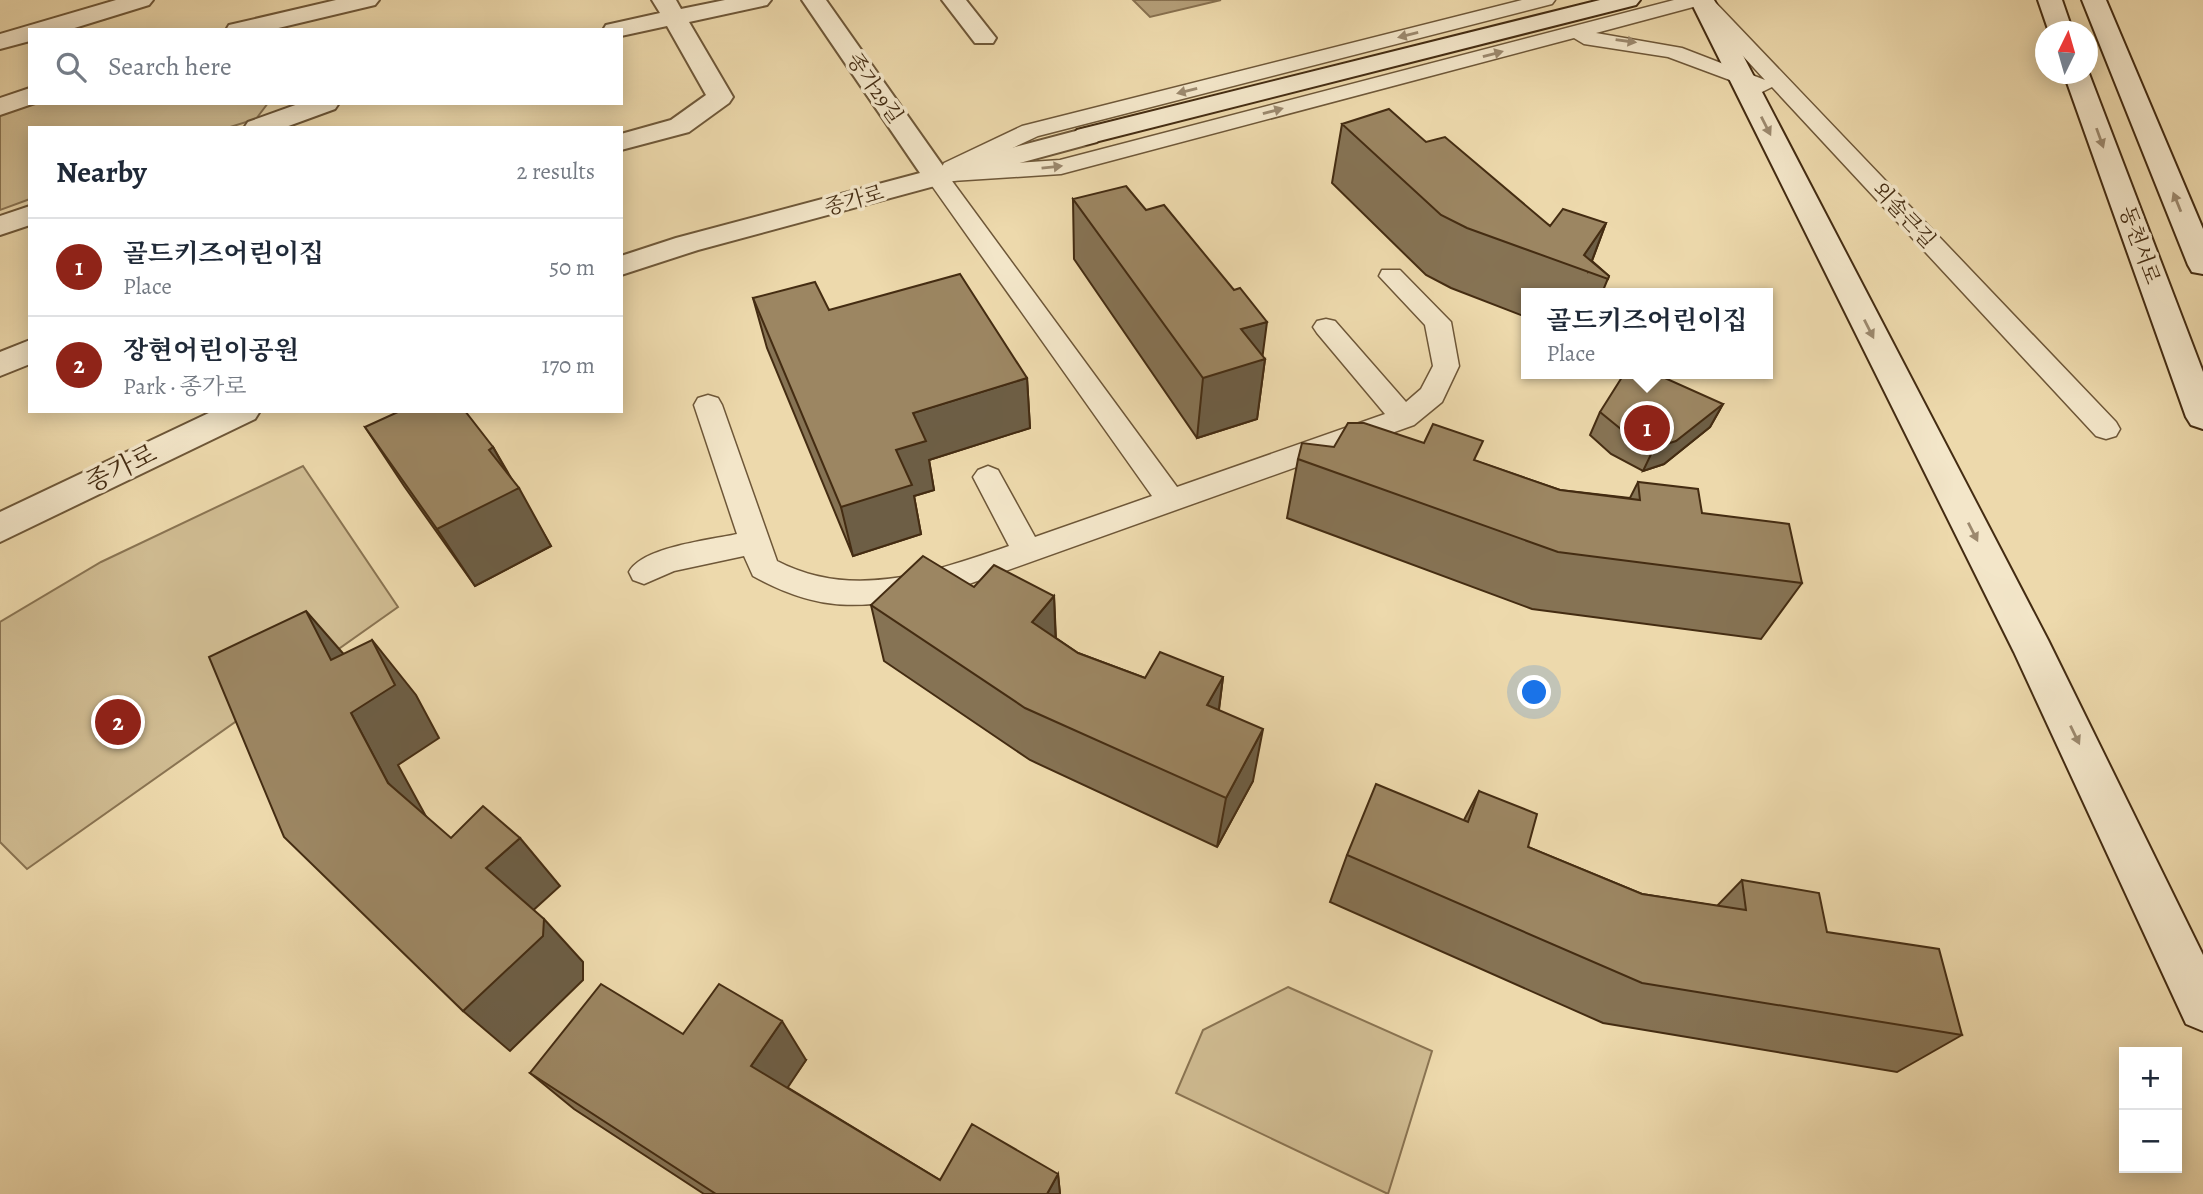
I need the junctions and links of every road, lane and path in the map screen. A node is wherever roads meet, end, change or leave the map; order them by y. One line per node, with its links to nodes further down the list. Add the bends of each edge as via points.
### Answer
1 (141, 0): 14 (main road)
2 (251, 0): 15 (main road)
3 (367, 0): 15 (main road)
4 (759, 0): 12 (main road)
5 (814, 0): 29 (main road, 종가29길)
6 (954, 0): 19 (main road)
7 (1545, 0): 29 (lane, one-way to 29, via 1030,131)
8 (1628, 0): 29 (main road, 종가로)
9 (1701, 0): 18 (lane); 21 (main road); 24 (lane, 외솔큰길)
10 (2050, 0): 13 (main road)
11 (2094, 0): 33 (main road, 동천서로, one-way to 11)
12 (668, 9): 16 (main road); 28 (main road, via 720,97 680,127)
13 (2057, 21)
14 (48, 28)
15 (254, 28)
16 (620, 28)
17 (28, 34): 20 (main road)
18 (1558, 37): 21 (lane, one-way to 21, via 1642,44); 29 (lane, one-way to 18, via 1061,167)
19 (984, 38)
20 (0, 42)
21 (1740, 75): 24 (lane); 49 (main road, one-way to 49, via 2034,652)
22 (2081, 84): 40 (main road, 동천서로, one-way to 40)
23 (28, 97): 25 (main road)
24 (1802, 106): 42 (lane, 외솔큰길)
25 (0, 107)
26 (314, 111): 27 (main road)
27 (264, 126)
28 (623, 141)
29 (936, 176): 32 (main road, 종가로); 44 (lane)
30 (28, 216): 31 (main road)
31 (0, 226)
32 (623, 265)
33 (2203, 265)
34 (1391, 276): 41 (lane, via 1438,322 1446,366 1433,395)
35 (1326, 327): 41 (lane)
36 (28, 352): 37 (main road)
37 (0, 365)
38 (708, 405): 46 (lane)
39 (239, 413): 45 (main road, 종가로)
40 (2203, 417)
41 (1404, 418): 44 (lane)
42 (2106, 429)
43 (988, 477): 47 (lane)
44 (1170, 499): 47 (lane)
45 (0, 528)
46 (754, 542): 47 (lane, via 764,568 798,586 859,595 938,583); 48 (lane, via 667,561)
47 (1027, 550)
48 (644, 572)
49 (2203, 1007)

